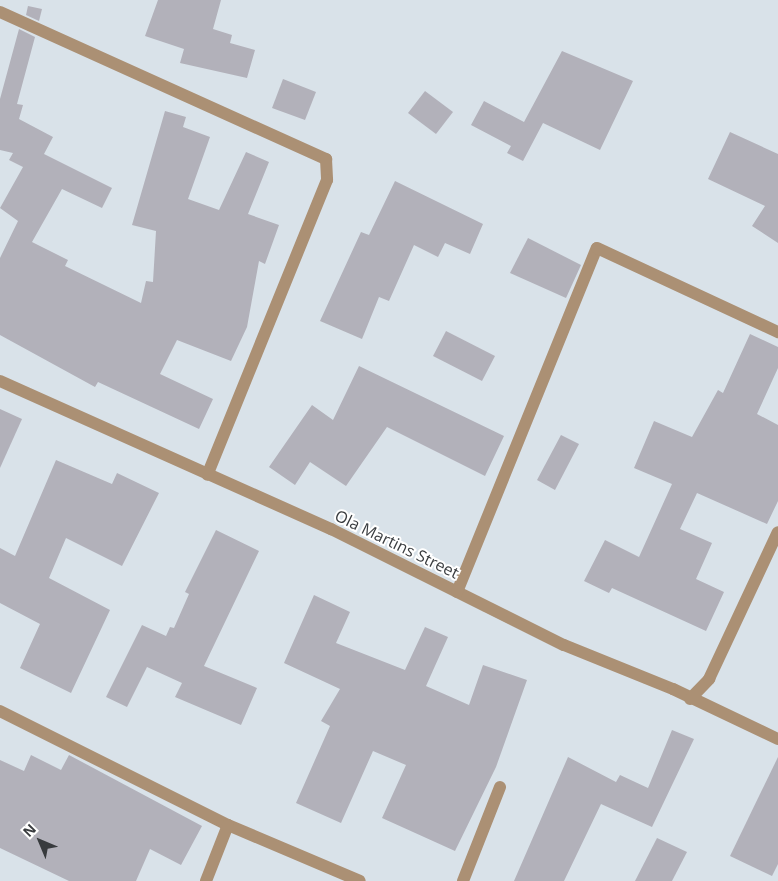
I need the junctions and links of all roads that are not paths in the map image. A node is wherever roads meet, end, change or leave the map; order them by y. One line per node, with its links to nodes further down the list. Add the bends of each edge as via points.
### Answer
1 (0, 12): 4 (street, via 326,158 327,180)
2 (778, 332): 6 (street, via 596,248)
3 (0, 381): 4 (street, Ola Martins Street)
4 (207, 475): 6 (street, Ola Martins Street)
5 (778, 532): 7 (street, via 709,679)
6 (457, 592): 7 (street, Ola Martins Street, via 564,645)
7 (690, 699): 9 (street, Ola Martins Street)
8 (0, 711): 11 (street)
9 (778, 739)
10 (500, 787): 14 (street)
11 (228, 825): 12 (street); 13 (street)
12 (206, 881)
13 (360, 881)
14 (463, 881)

